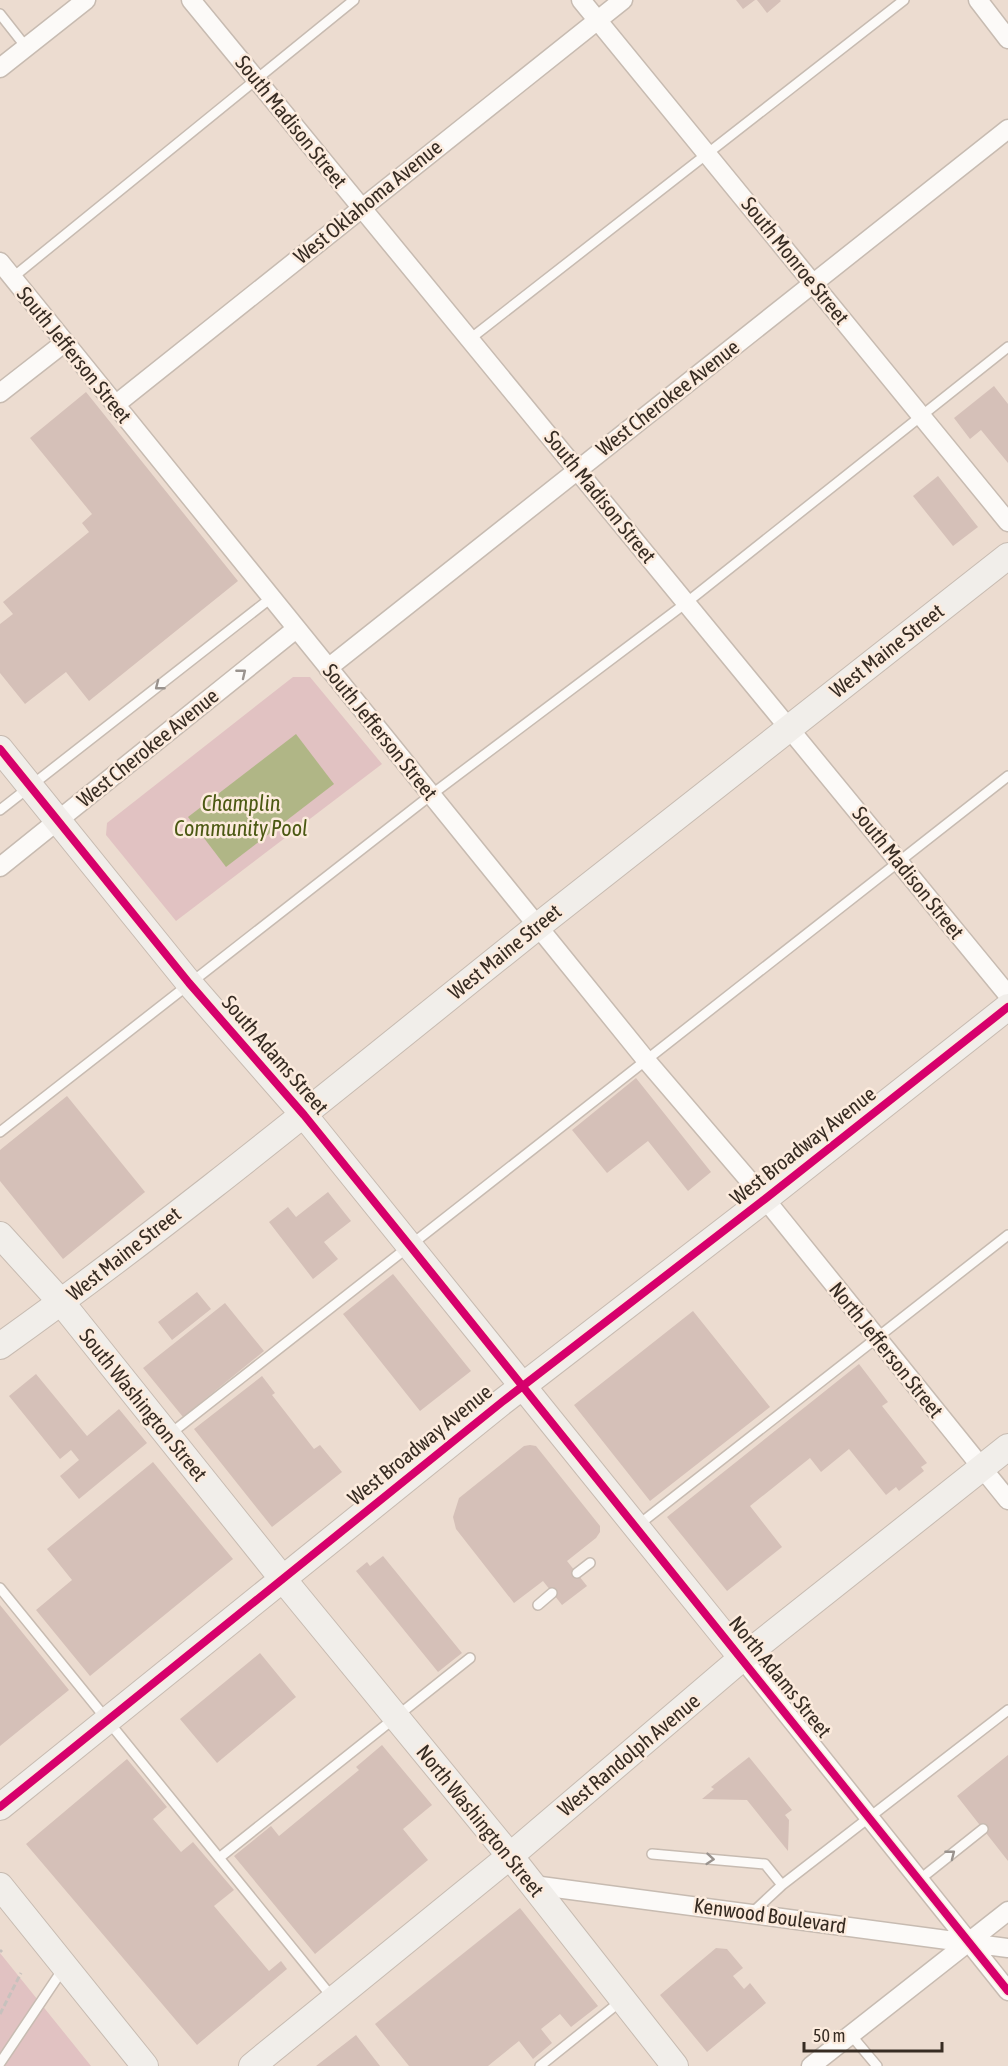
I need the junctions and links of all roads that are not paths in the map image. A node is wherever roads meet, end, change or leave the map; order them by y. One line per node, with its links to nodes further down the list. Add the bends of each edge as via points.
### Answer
1 (86, 0): 11 (street)
2 (191, 0): 13 (street, South Madison Street)
3 (354, 0): 13 (lane)
4 (581, 0): 9 (street, South Monroe Street)
5 (622, 0): 9 (street, West Oklahoma Avenue)
6 (904, 0): 15 (lane)
7 (978, 0): 10 (street)
8 (0, 14): 11 (lane)
9 (597, 19): 15 (street, South Monroe Street); 16 (street, West Oklahoma Avenue)
10 (1008, 39)
11 (27, 47): 12 (street)
12 (0, 68)
13 (256, 79): 16 (street, South Madison Street); 18 (lane)
14 (1008, 129): 19 (street, West Cherokee Avenue)
15 (708, 155): 19 (street, South Monroe Street); 20 (lane)
16 (362, 207): 20 (street, South Madison Street); 24 (street, West Oklahoma Avenue)
17 (0, 262): 18 (street, South Jefferson Street)
18 (12, 278): 21 (street, South Jefferson Street)
19 (813, 283): 25 (street, South Monroe Street); 26 (street, West Cherokee Avenue)
20 (470, 339): 26 (street, South Madison Street)
21 (64, 343): 23 (street); 24 (street, South Jefferson Street)
22 (1008, 347): 25 (lane)
23 (0, 393)
24 (115, 405): 29 (street, South Jefferson Street)
25 (921, 416): 27 (street, South Monroe Street); 30 (lane)
26 (577, 470): 30 (street, South Madison Street); 32 (street, West Cherokee Avenue)
27 (1008, 522)
28 (1008, 556): 33 (main road, West Maine Street)
29 (271, 598): 31 (street, South Jefferson Street); 36 (lane, one-way to 36)
30 (686, 603): 33 (street, South Madison Street); 37 (lane)
31 (296, 629): 32 (street, South Jefferson Street); 39 (street, West Cherokee Avenue, one-way to 31)
32 (328, 668): 37 (street, South Jefferson Street)
33 (789, 728): 40 (street, South Madison Street); 42 (main road, West Maine Street)
34 (0, 749): 36 (main road, South Adams Street)
35 (1008, 776): 40 (lane)
36 (30, 786): 38 (lane); 39 (main road, South Adams Street)
37 (431, 795): 42 (street, South Jefferson Street); 43 (lane)
38 (0, 810)
39 (59, 821): 41 (street, West Cherokee Avenue); 43 (main road, South Adams Street)
40 (899, 861): 44 (street, South Madison Street); 46 (lane)
41 (0, 867)
42 (537, 926): 46 (street, South Jefferson Street); 47 (main road, West Maine Street)
43 (189, 983): 47 (main road, South Adams Street); 48 (lane)
44 (1008, 995)
45 (1008, 1007): 49 (main road, West Broadway Avenue)
46 (646, 1060): 49 (street, South Jefferson Street); 52 (lane)
47 (304, 1115): 52 (main road, South Adams Street); 53 (main road, West Maine Street)
48 (0, 1132)
49 (765, 1199): 54 (street, North Jefferson Street); 56 (main road, West Broadway Avenue)
50 (0, 1235): 53 (main road, South Washington Street)
51 (1008, 1235): 54 (lane)
52 (411, 1246): 56 (main road, South Adams Street); 57 (lane)
53 (61, 1302): 55 (main road, West Maine Street); 57 (main road, South Washington Street)
54 (877, 1338): 59 (street, North Jefferson Street); 61 (lane)
55 (0, 1346)
56 (523, 1386): 61 (main road, North Adams Street); 64 (main road, West Broadway Avenue)
57 (168, 1436): 64 (main road, South Washington Street)
58 (1008, 1447): 59 (main road, West Randolph Avenue)
59 (981, 1468): 60 (street, North Jefferson Street); 69 (main road, West Randolph Avenue)
60 (1008, 1500)
61 (635, 1527): 69 (main road, North Adams Street)
62 (590, 1563): 63 (lane)
63 (577, 1573)
64 (282, 1578): 71 (main road, North Washington Street); 72 (main road, West Broadway Avenue)
65 (0, 1588): 72 (lane)
66 (552, 1593): 67 (lane)
67 (538, 1605)
68 (470, 1658): 71 (lane)
69 (742, 1658): 74 (street, North Adams Street); 77 (main road, West Randolph Avenue)
70 (1008, 1710): 74 (lane)
71 (396, 1716): 77 (main road, North Washington Street); 78 (lane)
72 (108, 1722): 73 (main road, West Broadway Avenue); 78 (lane)
73 (0, 1806)
74 (870, 1818): 79 (street, North Adams Street); 81 (lane)
75 (983, 1829): 79 (lane, one-way to 75)
76 (652, 1854): 81 (lane, one-way to 81, via 765,1864)
77 (510, 1856): 80 (main road, North Washington Street); 89 (main road, West Randolph Avenue)
78 (219, 1858): 89 (lane)
79 (919, 1880): 85 (street, North Adams Street)
80 (532, 1884): 84 (street, Kenwood Boulevard); 90 (main road, North Washington Street)
81 (782, 1885): 84 (lane)
82 (0, 1886): 87 (main road)
83 (1008, 1911): 85 (street)
84 (751, 1914): 85 (street, Kenwood Boulevard)
85 (969, 1942): 86 (street, Kenwood Boulevard); 88 (street, North Adams Street); 91 (street)
86 (1008, 1948)
87 (65, 1967): 92 (lane); 94 (main road)
88 (1008, 1992)
89 (333, 1999): 95 (main road, West Randolph Avenue)
90 (622, 1999): 93 (lane); 96 (main road, North Washington Street)
91 (851, 2035): 97 (street); 98 (lane)
92 (0, 2063)
93 (545, 2065)
94 (145, 2066)
95 (252, 2066)
96 (675, 2066)
97 (811, 2066)
98 (877, 2066)

